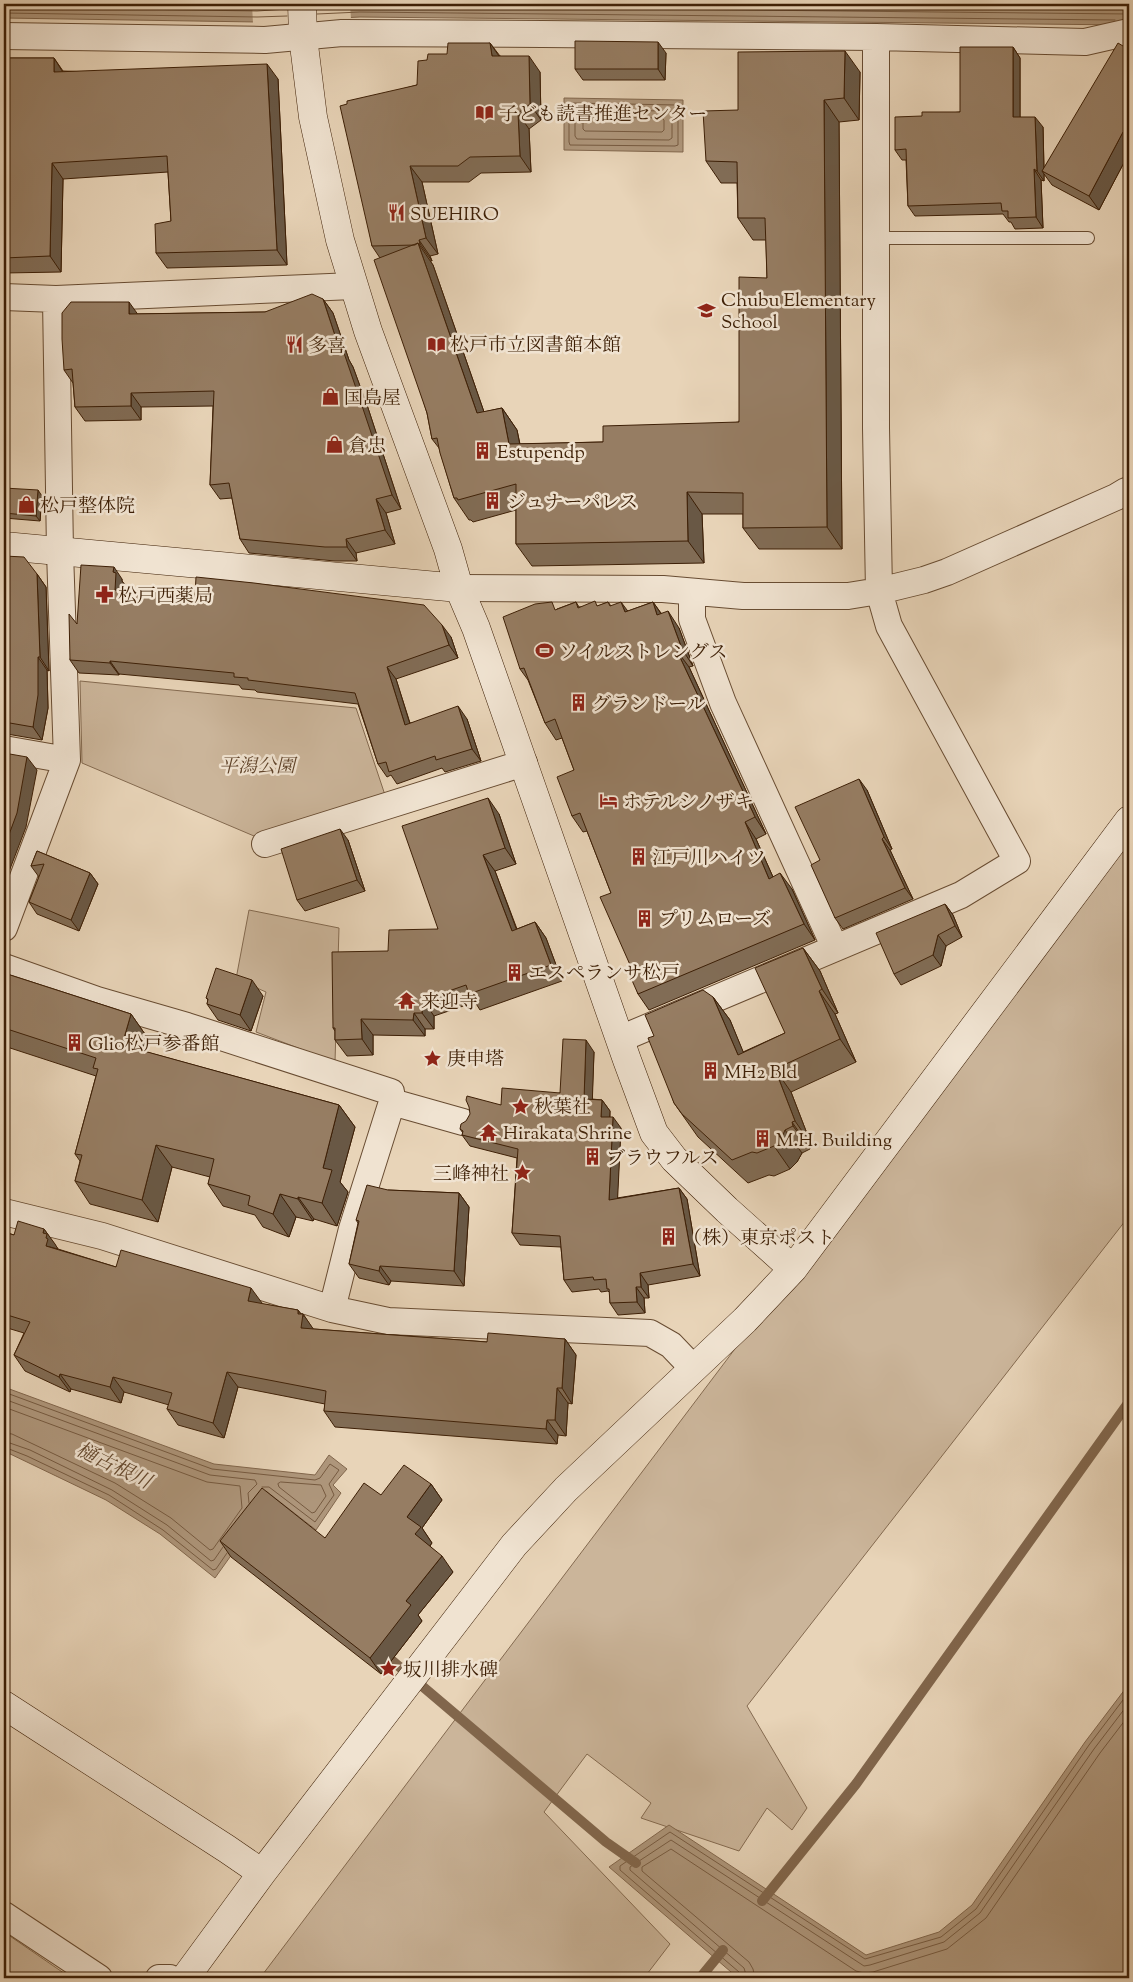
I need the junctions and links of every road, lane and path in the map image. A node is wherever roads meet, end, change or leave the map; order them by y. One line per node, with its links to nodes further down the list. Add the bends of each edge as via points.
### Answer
1 (303, 21): 3 (street, via 265,40); 4 (street, via 342,33); 7 (street, via 313,117)
2 (1129, 32): 4 (street, via 1085,42)
3 (4, 36)
4 (876, 37): 5 (street)
5 (876, 238): 6 (lane); 14 (street)
6 (1088, 238)
7 (353, 286): 9 (street); 13 (street, via 448,549)
8 (4, 297): 9 (street)
9 (56, 299): 12 (street)
10 (1128, 490): 14 (street, via 1099,506 947,572)
11 (4, 546): 12 (street)
12 (60, 552): 13 (street); 17 (street)
13 (459, 588): 15 (street, via 663,589); 18 (street)
14 (879, 591): 15 (street, via 848,596); 22 (street, via 889,626 1017,862 961,895)
15 (692, 592): 22 (street, via 692,619 723,703)
16 (4, 749): 17 (street)
17 (67, 760): 21 (street)
18 (524, 763): 20 (street); 24 (street)
19 (1129, 820): 28 (street)
20 (265, 844)
21 (4, 928)
22 (835, 948): 24 (street)
23 (4, 967): 25 (street, via 97,1000 391,1092)
24 (620, 1039): 28 (street, via 654,1133 674,1159)
25 (392, 1102): 26 (street); 29 (street, via 352,1229)
26 (463, 1122)
27 (4, 1212): 29 (street, via 102,1236)
28 (793, 1269): 30 (street)
29 (332, 1309): 30 (street, via 388,1321 650,1333 671,1344)
30 (693, 1368): 32 (street, via 566,1489 514,1545)
31 (4, 1705): 32 (street)
32 (262, 1873): 37 (street)
33 (4, 1915): 34 (street)
34 (99, 1978)
35 (159, 1978): 36 (street)
36 (170, 1978)
37 (185, 1978)

